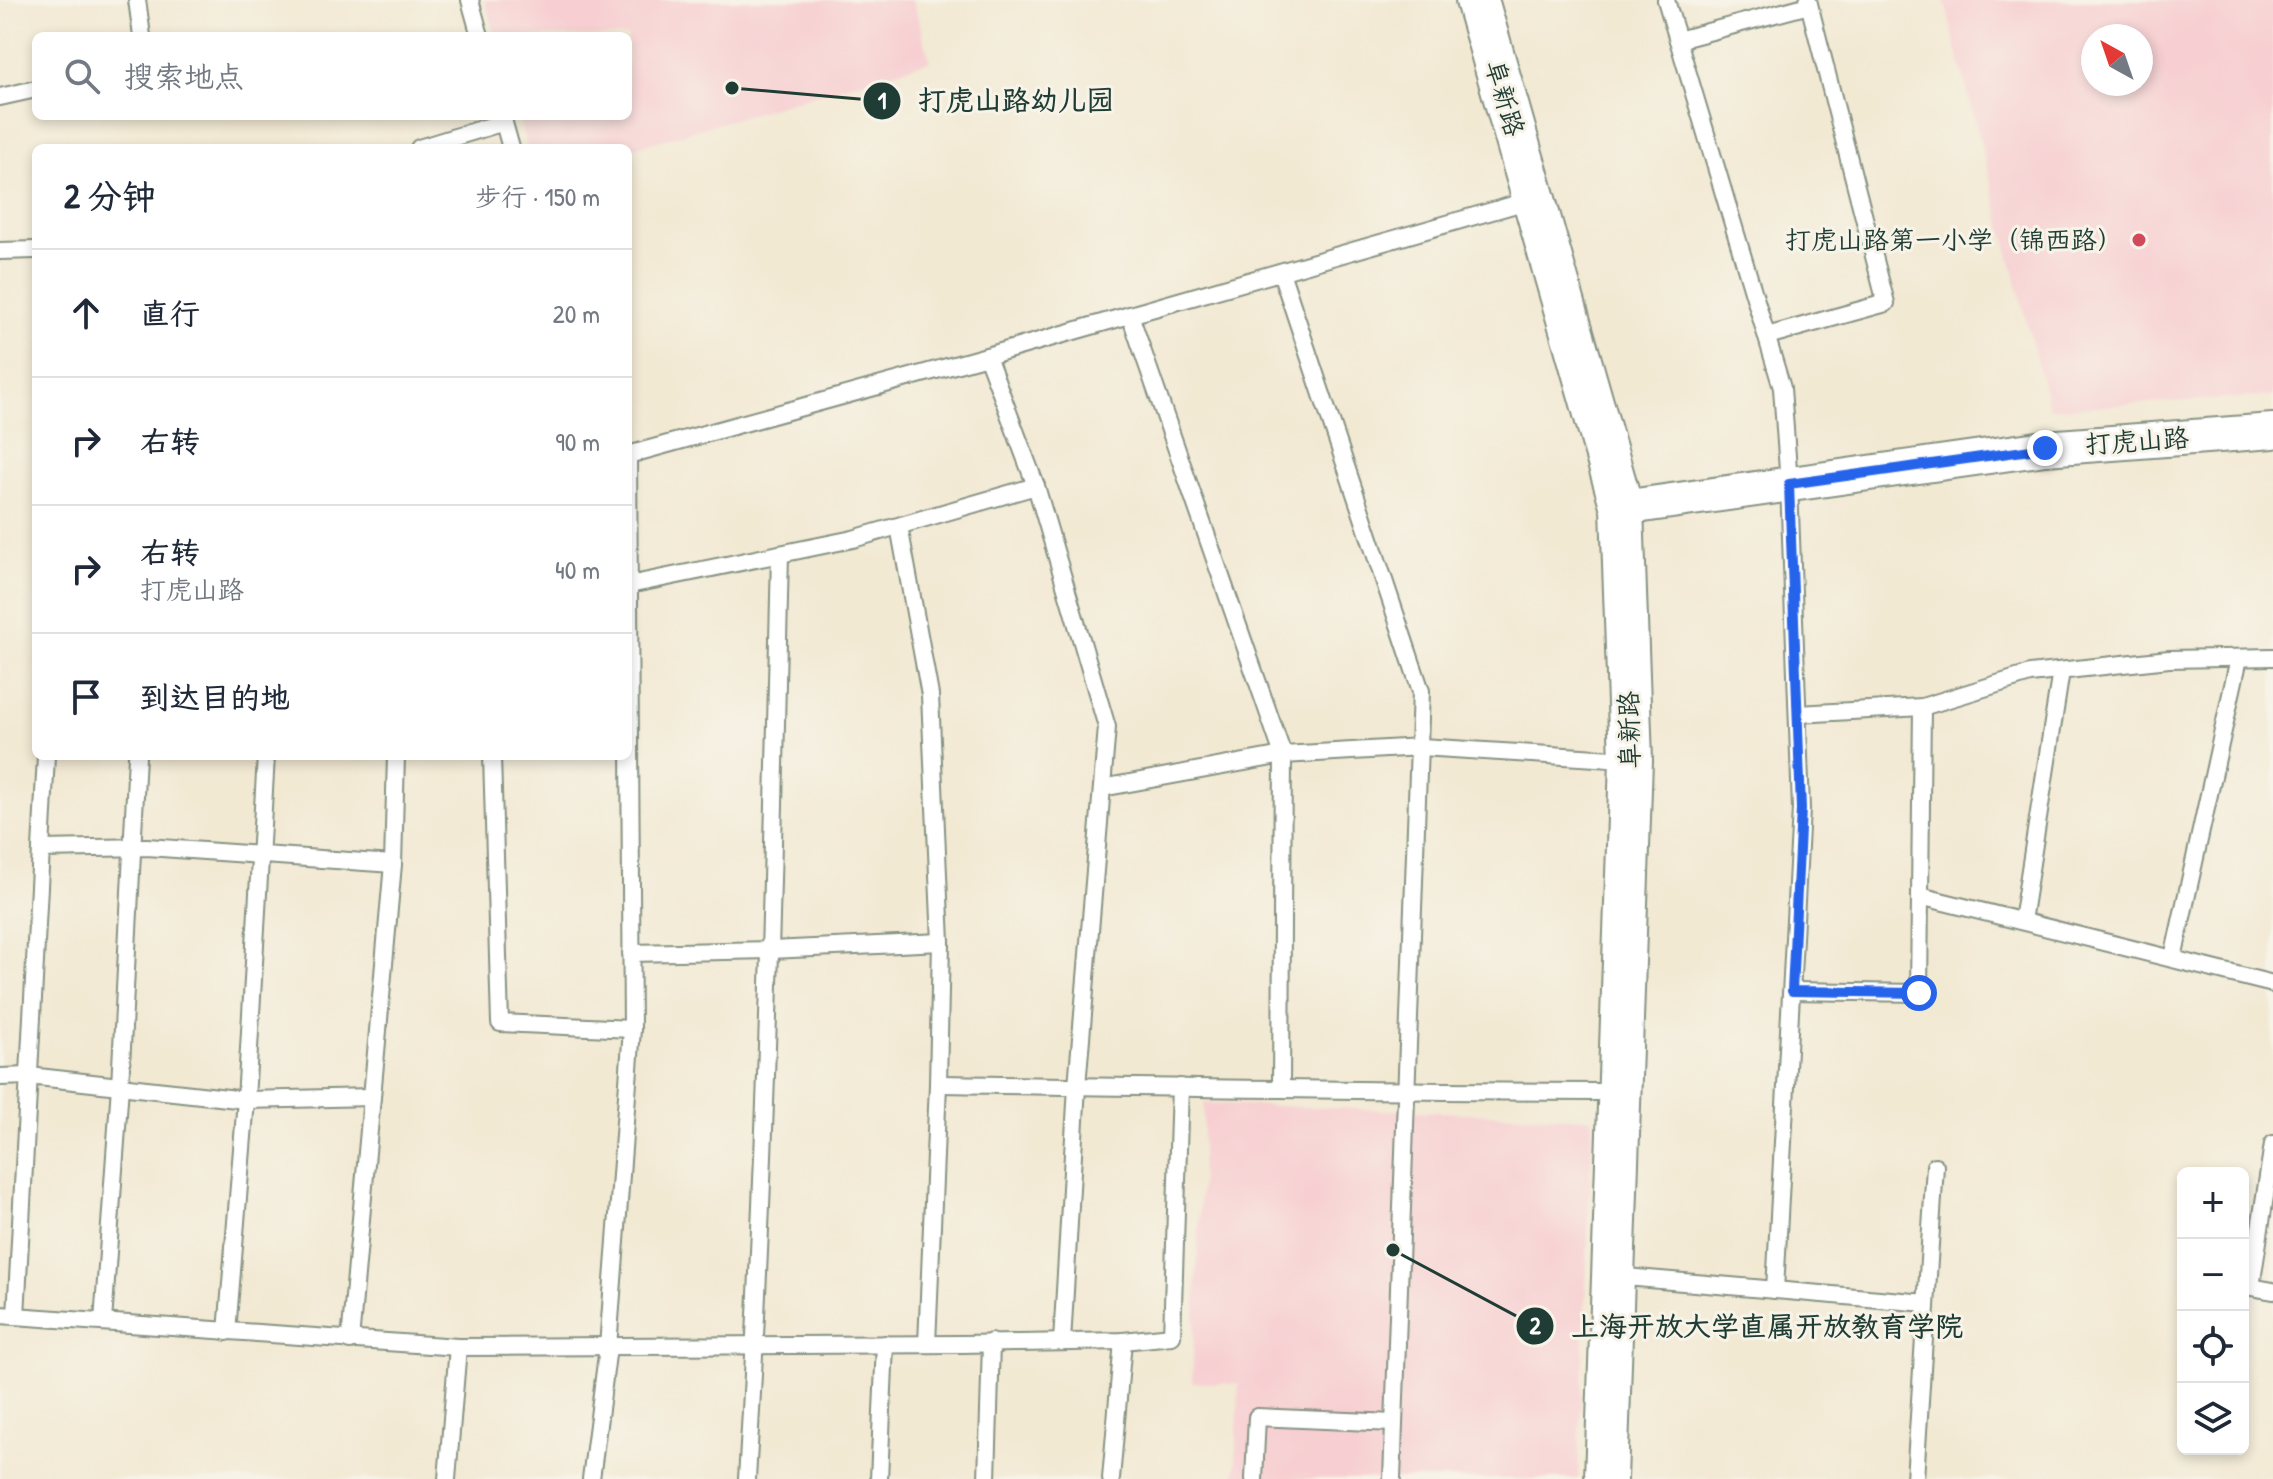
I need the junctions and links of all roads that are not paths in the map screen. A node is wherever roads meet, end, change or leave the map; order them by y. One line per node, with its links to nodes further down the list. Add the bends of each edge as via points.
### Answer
1 (137, 0): 6 (lane)
2 (470, 0): 7 (lane)
3 (1477, 0): 15 (street, 阜新路)
4 (1666, 0): 8 (lane)
5 (1808, 3): 8 (lane); 20 (lane, via 1886,303)
6 (141, 32)
7 (479, 32)
8 (1678, 40): 20 (lane)
9 (32, 90): 10 (lane)
10 (0, 97)
11 (500, 120): 13 (lane)
12 (503, 120): 14 (lane)
13 (431, 144)
14 (510, 144)
15 (1534, 199): 18 (lane); 26 (street, 阜新路)
16 (32, 250): 17 (lane)
17 (0, 251)
18 (1281, 272): 19 (lane); 35 (lane, via 1421,691)
19 (1130, 315): 21 (lane); 36 (lane)
20 (1767, 336): 24 (lane, via 1782,388)
21 (987, 356): 23 (lane); 25 (lane)
22 (2273, 431): 24 (street, 打虎山路, via 2045,448)
23 (632, 454)
24 (1789, 484): 26 (street, 打虎山路); 34 (lane)
25 (1036, 486): 27 (lane); 44 (lane, via 1107,727)
26 (1622, 508): 43 (street, 阜新路)
27 (899, 526): 28 (lane); 51 (lane, via 930,695)
28 (780, 554): 29 (lane); 52 (lane)
29 (632, 584)
30 (2273, 657): 31 (lane)
31 (2239, 658): 32 (lane, via 2169,659); 54 (lane)
32 (2061, 671): 33 (lane, via 2030,674); 50 (lane)
33 (1922, 707): 34 (lane); 49 (lane)
34 (1798, 714): 56 (lane, via 1801,809)
35 (1421, 747): 36 (lane); 43 (lane); 65 (lane)
36 (1283, 755): 44 (lane); 64 (lane)
37 (46, 760): 46 (lane)
38 (137, 760): 45 (lane)
39 (266, 760): 47 (lane)
40 (396, 760): 48 (lane)
41 (492, 760): 57 (lane, via 500,1023)
42 (630, 760): 53 (lane)
43 (1631, 760): 66 (street, 阜新路)
44 (1102, 788): 62 (lane)
45 (131, 847): 46 (lane); 47 (lane); 61 (lane)
46 (41, 849): 58 (lane)
47 (262, 856): 48 (lane); 68 (lane)
48 (393, 864): 67 (lane)
49 (1920, 896): 50 (lane); 56 (lane, via 1919,993)
50 (2022, 921): 54 (lane)
51 (941, 942): 52 (lane); 60 (lane)
52 (771, 950): 53 (lane); 84 (lane)
53 (631, 953): 57 (lane)
54 (2173, 958): 55 (lane)
55 (2273, 984)
56 (1792, 991): 72 (lane)
57 (632, 1029): 86 (lane)
58 (29, 1076): 59 (lane); 61 (lane); 75 (lane)
59 (0, 1077)
60 (938, 1084): 62 (lane); 83 (lane)
61 (120, 1086): 68 (lane); 76 (lane)
62 (1077, 1086): 63 (lane); 81 (lane)
63 (1180, 1087): 64 (lane); 79 (lane, via 1172,1336)
64 (1281, 1088): 65 (lane)
65 (1405, 1092): 66 (lane); 87 (lane)
66 (1620, 1092): 71 (street, 阜新路)
67 (372, 1097): 68 (lane); 78 (lane)
68 (246, 1100): 77 (lane)
69 (2273, 1144): 73 (lane, via 2251,1287)
70 (1935, 1166): 74 (lane)
71 (1614, 1276): 72 (lane); 96 (street, 阜新路)
72 (1775, 1290): 74 (lane)
73 (2273, 1291)
74 (1926, 1303): 97 (lane)
75 (8, 1315): 76 (lane)
76 (103, 1322): 77 (lane)
77 (227, 1332): 78 (lane)
78 (350, 1341): 85 (lane)
79 (1123, 1341): 81 (lane); 93 (lane)
80 (991, 1342): 81 (lane); 83 (lane); 92 (lane)
81 (1062, 1342)
82 (885, 1344): 83 (lane); 84 (lane); 91 (lane)
83 (927, 1344)
84 (755, 1345): 86 (lane); 90 (lane)
85 (458, 1347): 86 (lane); 88 (lane)
86 (608, 1347): 89 (lane)
87 (1394, 1423): 94 (lane, via 1257,1417); 95 (lane)
88 (447, 1479)
89 (591, 1479)
90 (747, 1479)
91 (879, 1479)
92 (987, 1479)
93 (1111, 1479)
94 (1254, 1479)
95 (1392, 1479)
96 (1606, 1479)
97 (1915, 1479)

